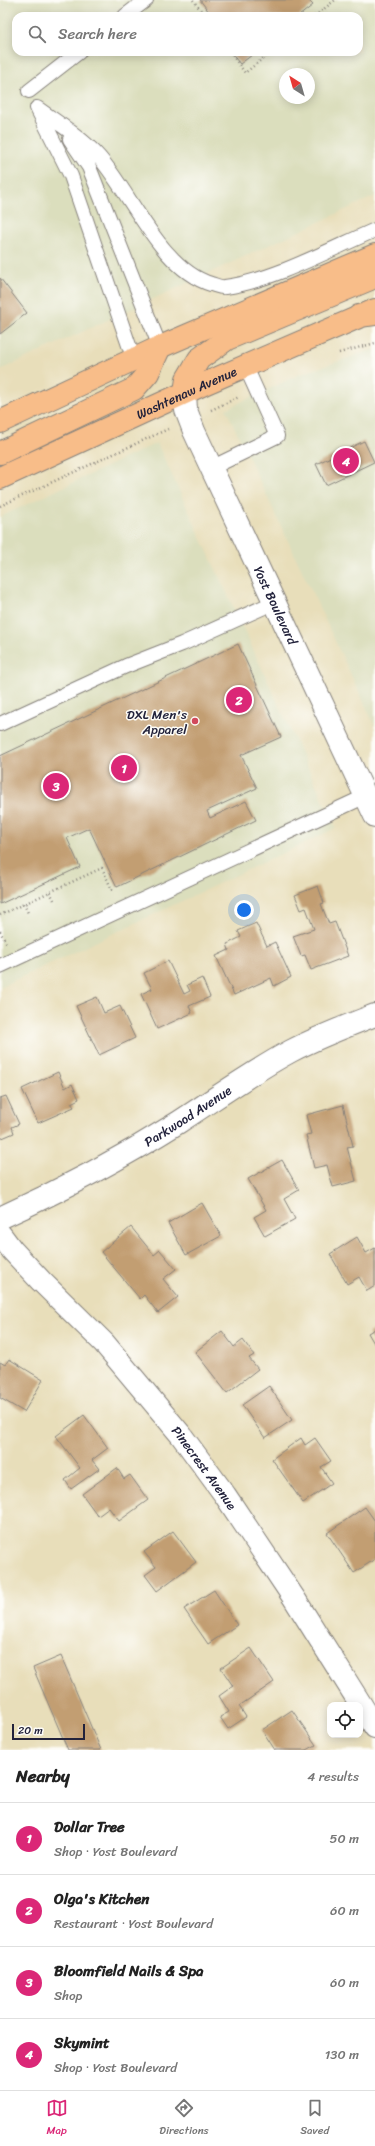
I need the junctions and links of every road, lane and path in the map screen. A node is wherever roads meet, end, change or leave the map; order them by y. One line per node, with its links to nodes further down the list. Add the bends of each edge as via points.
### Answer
1 (146, 0): 4 (lane)
2 (193, 0): 5 (path)
3 (335, 0): 6 (path)
4 (130, 12)
5 (202, 12)
6 (320, 12)
7 (74, 56): 10 (lane)
8 (232, 56): 9 (path, via 245,73)
9 (265, 56)
10 (29, 91)
11 (61, 125): 12 (lane, via 98,157 167,254 182,269 201,281 224,288 266,277); 16 (lane, via 89,167); 17 (lane, via 37,108 71,176)
12 (375, 230)
13 (375, 255): 16 (main road)
14 (375, 277): 19 (main road, via 226,339 199,359 187,379)
15 (370, 313): 18 (main road, Washtenaw Avenue)
16 (160, 347): 17 (main road); 24 (main road, via 148,373 134,389)
17 (134, 360): 22 (main road)
18 (245, 365): 19 (main road, Washtenaw Avenue); 25 (lane, via 277,436)
19 (185, 392): 25 (street, Yost Boulevard, via 186,410); 26 (main road, Washtenaw Avenue)
20 (240, 396): 21 (path)
21 (209, 411)
22 (0, 422)
23 (158, 434): 27 (path)
24 (0, 453)
25 (212, 468): 28 (street, Yost Boulevard)
26 (0, 478)
27 (0, 506)
28 (275, 602): 29 (lane); 30 (street, Yost Boulevard)
29 (0, 724)
30 (370, 806): 39 (lane)
31 (50, 892): 32 (path, via 102,868); 33 (path); 34 (path)
32 (115, 895)
33 (54, 900)
34 (24, 904): 35 (path); 36 (path)
35 (28, 913)
36 (0, 915)
37 (0, 931): 38 (path)
38 (7, 946)
39 (0, 966)
40 (375, 1016): 41 (street, Parkwood Avenue, via 292,1051 236,1083 120,1157 50,1196)
41 (0, 1218)
42 (0, 1234): 43 (street, Pinecrest Avenue, via 41,1281 104,1343 181,1435 226,1495)
43 (375, 1727)

